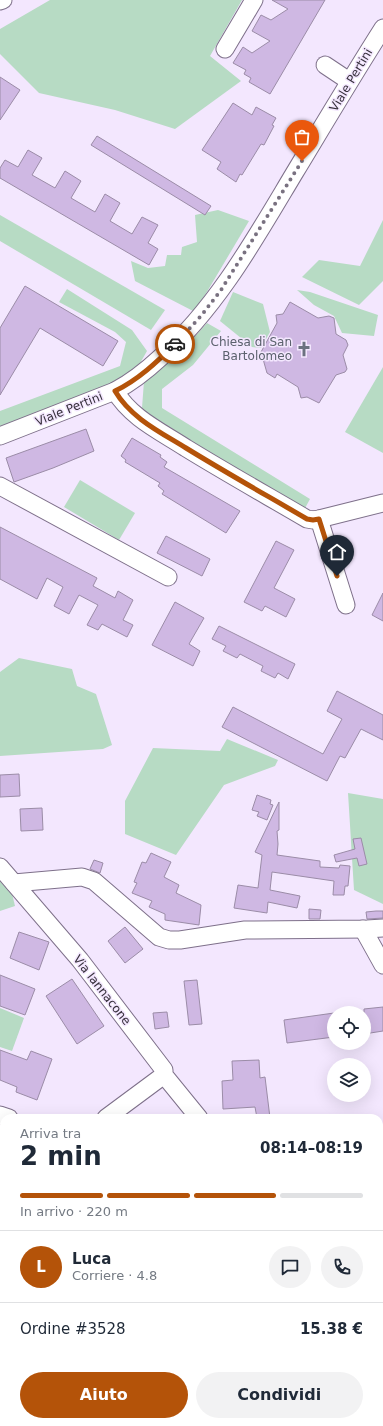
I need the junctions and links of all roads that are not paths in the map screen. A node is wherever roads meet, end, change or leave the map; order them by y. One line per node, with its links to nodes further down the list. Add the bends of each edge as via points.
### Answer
1 (3, 0): 3 (street)
2 (254, 0): 5 (street)
3 (0, 1)
4 (383, 28): 7 (street, Viale Pertini)
5 (225, 49)
6 (325, 65): 7 (street)
7 (349, 81): 8 (street, Viale Pertini, via 278,201 221,290 177,343 128,385)
8 (115, 391): 9 (street, Viale Pertini); 12 (street, via 128,408 146,423 307,519)
9 (0, 436)
10 (0, 486): 13 (street)
11 (383, 503): 12 (street)
12 (319, 519): 14 (street)
13 (168, 577)
14 (346, 605)
15 (0, 867): 16 (street, Via Iannacone)
16 (14, 883): 18 (street, via 82,877 94,881 159,937 169,940 245,930); 20 (street, Via Iannacone, via 80,960 164,1070)
17 (383, 928): 18 (street)
18 (363, 929): 19 (street)
19 (383, 965)
20 (164, 1075): 21 (street); 22 (street, Via Iannacone)
21 (111, 1114)
22 (196, 1114)

